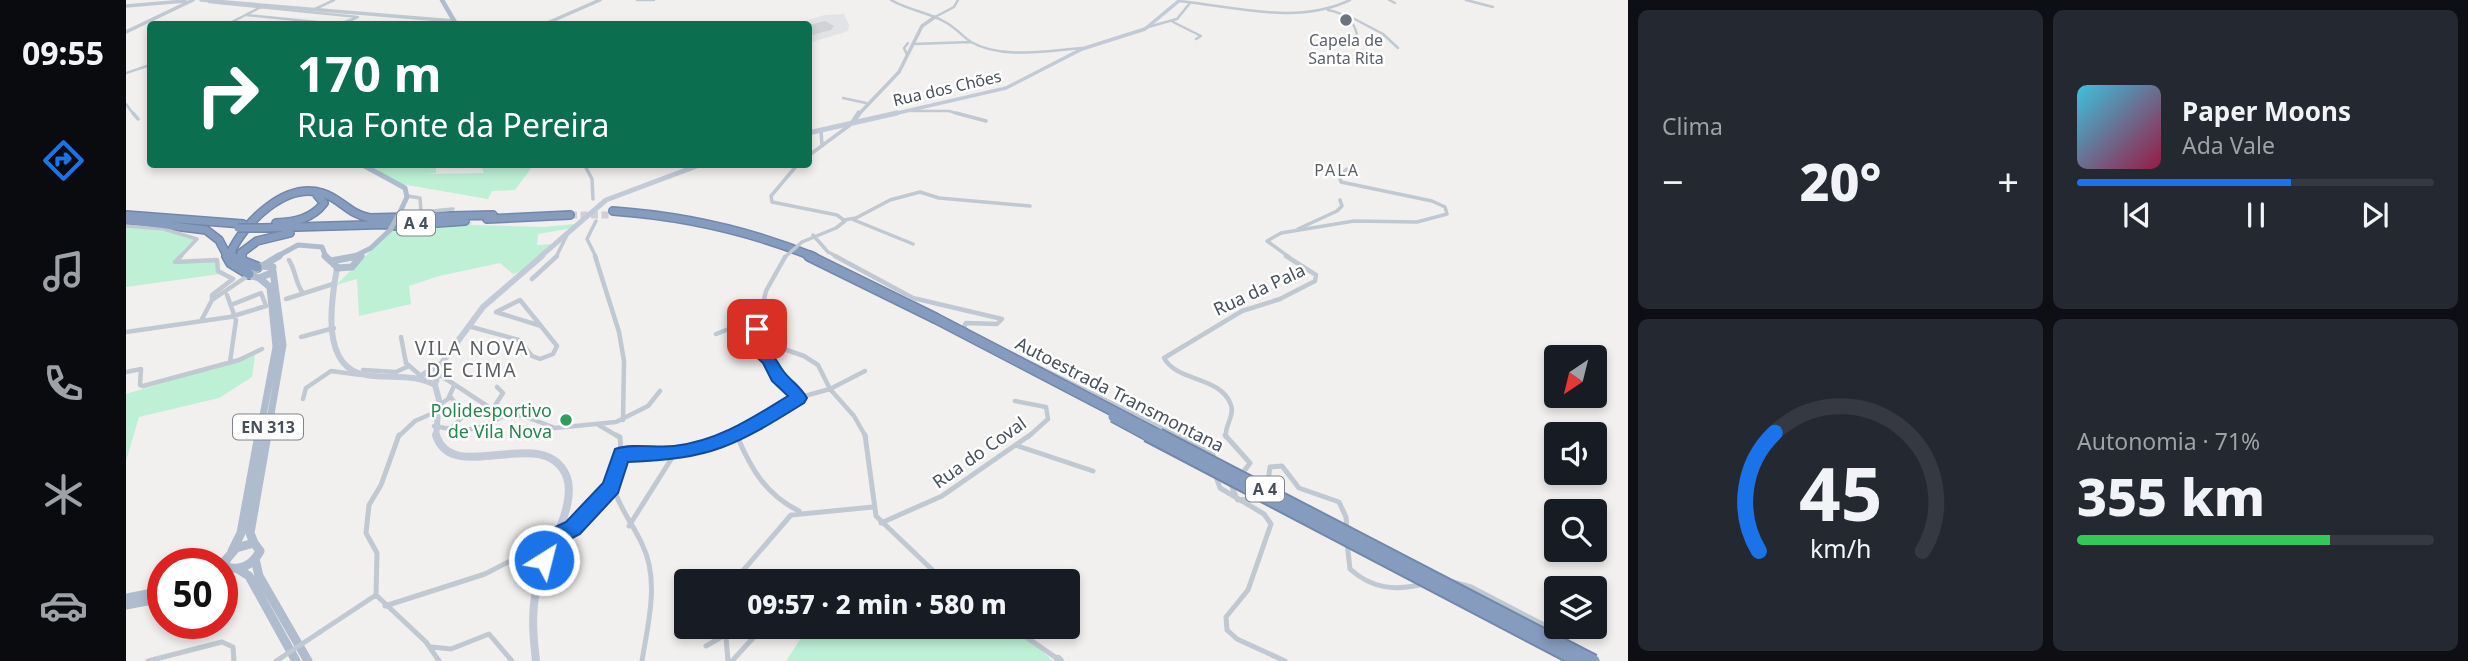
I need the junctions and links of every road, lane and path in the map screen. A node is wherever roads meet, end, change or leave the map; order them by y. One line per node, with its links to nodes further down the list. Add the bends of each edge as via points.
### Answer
1 (202, 0): 12 (street); 17 (street)
2 (334, 0): 20 (street)
3 (442, 0): 27 (main road)
4 (600, 0): 31 (street)
5 (639, 0): 6 (street)
6 (654, 0)
7 (891, 0): 25 (street)
8 (958, 0): 25 (street)
9 (1350, 0): 21 (street)
10 (1390, 0): 15 (street)
11 (1466, 0): 18 (street)
12 (185, 1): 16 (street); 34 (street)
13 (1179, 1): 14 (street); 33 (main road)
14 (1190, 3): 21 (street, via 1287,13); 32 (street)
15 (1395, 3)
16 (126, 6)
17 (263, 6): 19 (street); 22 (street)
18 (1493, 7)
19 (292, 9): 20 (street); 24 (street); 26 (street)
20 (314, 10): 24 (street)
21 (1327, 10): 23 (street)
22 (246, 15): 26 (street); 28 (street)
23 (1347, 15): 36 (street, via 1358,34); 41 (street, via 1383,34)
24 (361, 16): 27 (street); 30 (street)
25 (934, 17): 37 (street); 38 (street)
26 (275, 18): 29 (street)
27 (450, 20)
28 (234, 21)
29 (306, 21)
30 (347, 21)
31 (552, 21)
32 (1171, 21): 33 (street); 35 (street, via 1201,36)
33 (1149, 27): 40 (main road, Rua dos Chões)
34 (126, 32)
35 (1196, 38)
36 (1346, 40)
37 (972, 42): 38 (street); 42 (street, via 1009,52)
38 (910, 43): 46 (street, via 898,73)
39 (1035, 44): 42 (street)
40 (1084, 48): 42 (street); 48 (main road, Rua dos Chões, via 1008,87)
41 (1398, 48)
42 (1045, 51)
43 (147, 66): 44 (street)
44 (126, 73)
45 (843, 98): 46 (street)
46 (866, 103): 49 (street)
47 (126, 104): 50 (street)
48 (906, 111): 49 (main road, Rua dos Chões); 51 (street, via 949,111)
49 (862, 118): 52 (street)
50 (138, 119)
51 (986, 121)
52 (853, 122): 53 (main road); 57 (street)
53 (821, 130): 54 (main road); 56 (street)
54 (812, 132)
55 (812, 133): 56 (street)
56 (821, 137): 57 (street)
57 (822, 146): 58 (street)
58 (812, 153)
59 (368, 168): 64 (main road, via 402,187)
60 (586, 168): 66 (street, via 593,199)
61 (691, 168): 66 (main road)
62 (794, 168): 75 (street, via 772,192 772,202)
63 (1347, 169): 79 (street, via 1338,177 1341,182 1432,201 1445,207 1447,215 1430,221 1361,220 1308,231)
64 (407, 196): 68 (street, via 420,198 420,212); 85 (main road, bridge, via 390,230)
65 (1340, 200): 79 (street, via 1341,207 1335,212)
66 (603, 203): 72 (main road)
67 (1030, 206): 74 (street, via 939,198 920,192 888,200)
68 (453, 209)
69 (571, 213): 71 (highway, A 4)
70 (612, 213): 101 (highway, Autoestrada Transmontana / A 4, via 705,225 755,239 818,263)
71 (492, 217): 77 (highway, A 4); 86 (highway, via 275,235 246,248); 86 (highway, via 371,218 349,213 323,193 304,192 274,203 241,235 231,253)
72 (591, 217): 80 (main road); 129 (street, via 587,239 598,262 624,361)
73 (126, 218): 76 (highway, A 4); 76 (highway, A 4); 86 (highway, via 203,229 219,240 229,261)
74 (853, 219): 75 (street); 82 (street)
75 (844, 220): 81 (street, via 841,226)
76 (242, 224): 77 (highway, A 4, bridge)
77 (265, 225): 86 (highway, via 305,218 321,208 324,200 302,194 273,206 238,243)
78 (126, 226): 97 (street, via 162,229 197,239 175,261 217,260 218,271 233,279 212,295)
79 (1290, 230): 139 (street, Rua da Pala, via 1267,242 1296,258 1315,274 1315,281 1280,299 1242,310 1164,358 1169,368 1201,379 1231,405 1225,435 1250,465 1232,483)
80 (567, 235): 92 (street, via 556,259); 103 (main road, via 483,307)
81 (813, 235): 100 (street, bridge, via 774,270); 139 (street, via 829,253 910,298 1002,319 997,324 966,323 964,328 1209,451 1217,484)
82 (913, 244)
83 (289, 260): 94 (street)
84 (329, 260): 85 (main road); 87 (main road, via 322,247 312,244 289,248); 89 (main road)
85 (350, 260): 89 (main road); 90 (main road)
86 (239, 264): 88 (highway); 91 (highway)
87 (273, 266): 88 (main road); 91 (main road); 147 (main road, EN 313, via 283,345 251,521)
88 (259, 267): 91 (main road)
89 (337, 267): 90 (main road); 93 (main road)
90 (349, 269): 93 (main road)
91 (253, 276): 97 (street); 148 (main road, EN 313, via 270,287 276,347 241,533)
92 (532, 279)
93 (334, 282): 94 (street); 105 (main road)
94 (304, 293): 96 (street)
95 (227, 295): 98 (street)
96 (286, 299)
97 (212, 300): 102 (street)
98 (230, 304): 99 (street); 99 (street, via 261,293 265,306)
99 (235, 316): 102 (street); 112 (street)
100 (758, 318): 106 (street); 108 (street)
101 (934, 320): 180 (highway, Autoestrada Transmontana / A 4, bridge); 181 (highway, Autoestrada Transmontana / A 4, bridge)
102 (201, 321): 107 (street)
103 (468, 326): 104 (street, via 519,340 540,359 558,349); 117 (main road)
104 (542, 326): 104 (street, via 520,300 496,312 498,314)
105 (334, 328): 109 (street); 116 (main road, via 338,359 347,369)
106 (757, 329): 120 (street, via 778,347 815,362); 123 (street, via 758,351)
107 (126, 332)
108 (716, 334)
109 (301, 337)
110 (401, 337): 113 (street)
111 (262, 349): 112 (street)
112 (230, 363): 115 (street, via 143,386 142,370)
113 (409, 366): 116 (street, via 396,372); 117 (street)
114 (865, 371): 120 (street)
115 (126, 372)
116 (362, 372): 117 (main road); 124 (street, via 331,371 306,388)
117 (431, 377): 118 (street); 126 (main road, via 439,393)
118 (454, 386): 122 (street); 127 (street)
119 (497, 387): 127 (street, via 503,393)
120 (830, 389): 123 (street); 141 (street, via 855,416 866,437)
121 (660, 391): 129 (street, via 648,406)
122 (450, 396): 126 (street); 132 (street, via 464,415)
123 (798, 398): 133 (street)
124 (303, 399)
125 (1015, 401): 134 (street, Rua do Coval, via 1049,410 1046,421)
126 (438, 408): 131 (main road); 156 (street, via 398,436 369,505 366,533 377,553)
127 (492, 410): 128 (street)
128 (503, 416): 130 (street, via 524,416 555,428); 132 (street, via 484,427 461,432)
129 (623, 419): 130 (street)
130 (597, 424): 136 (street, via 620,436)
131 (434, 426): 132 (street); 146 (main road, via 440,446 458,455 536,453 562,466 570,495)
132 (452, 429)
133 (737, 436): 135 (street); 140 (street, via 758,480)
134 (1018, 446): 137 (street); 144 (street, Rua do Coval, via 942,496)
135 (675, 453): 136 (street); 145 (street)
136 (621, 454): 138 (street)
137 (1093, 471)
138 (613, 485): 145 (street); 146 (street, via 573,528)
139 (1237, 500): 161 (street, via 1264,497 1270,467 1282,466 1296,486 1331,496 1343,505 1348,564 1362,580 1399,590 1433,580 1454,581); 179 (street, via 1264,514 1271,524 1248,590 1226,617 1229,633)
140 (787, 505): 142 (street); 143 (street)
141 (873, 507): 142 (street); 144 (street)
142 (800, 512): 143 (street)
143 (787, 518): 152 (street)
144 (881, 523): 153 (street)
145 (629, 526): 177 (street, via 648,561 649,605)
146 (554, 538): 160 (street, via 479,577); 176 (main road, via 534,603)
147 (254, 543): 149 (main road); 150 (main road, EN 313, via 260,551)
148 (232, 548)
149 (237, 548)
150 (256, 559): 151 (main road); 173 (main road, EN 313, via 259,576)
151 (238, 568)
152 (744, 569)
153 (931, 569)
154 (238, 570): 172 (main road, via 249,576)
155 (147, 594): 157 (main road)
156 (376, 595): 160 (street); 171 (street, bridge)
157 (126, 598)
158 (147, 601): 159 (main road)
159 (126, 605)
160 (385, 606): 166 (street)
161 (1544, 625)
162 (715, 639): 167 (street)
163 (726, 639): 178 (street)
164 (752, 639): 178 (street)
165 (1029, 639): 168 (street)
166 (429, 646): 174 (street); 175 (street, via 447,650 489,634)
167 (706, 646)
168 (1059, 660)
169 (148, 661): 170 (street, via 222,642 233,647)
170 (234, 661)
171 (276, 661)
172 (296, 661)
173 (308, 661)
174 (439, 661)
175 (512, 661)
176 (536, 661)
177 (642, 661)
178 (730, 661)
179 (1285, 661)
180 (1578, 661)
181 (1594, 661)

